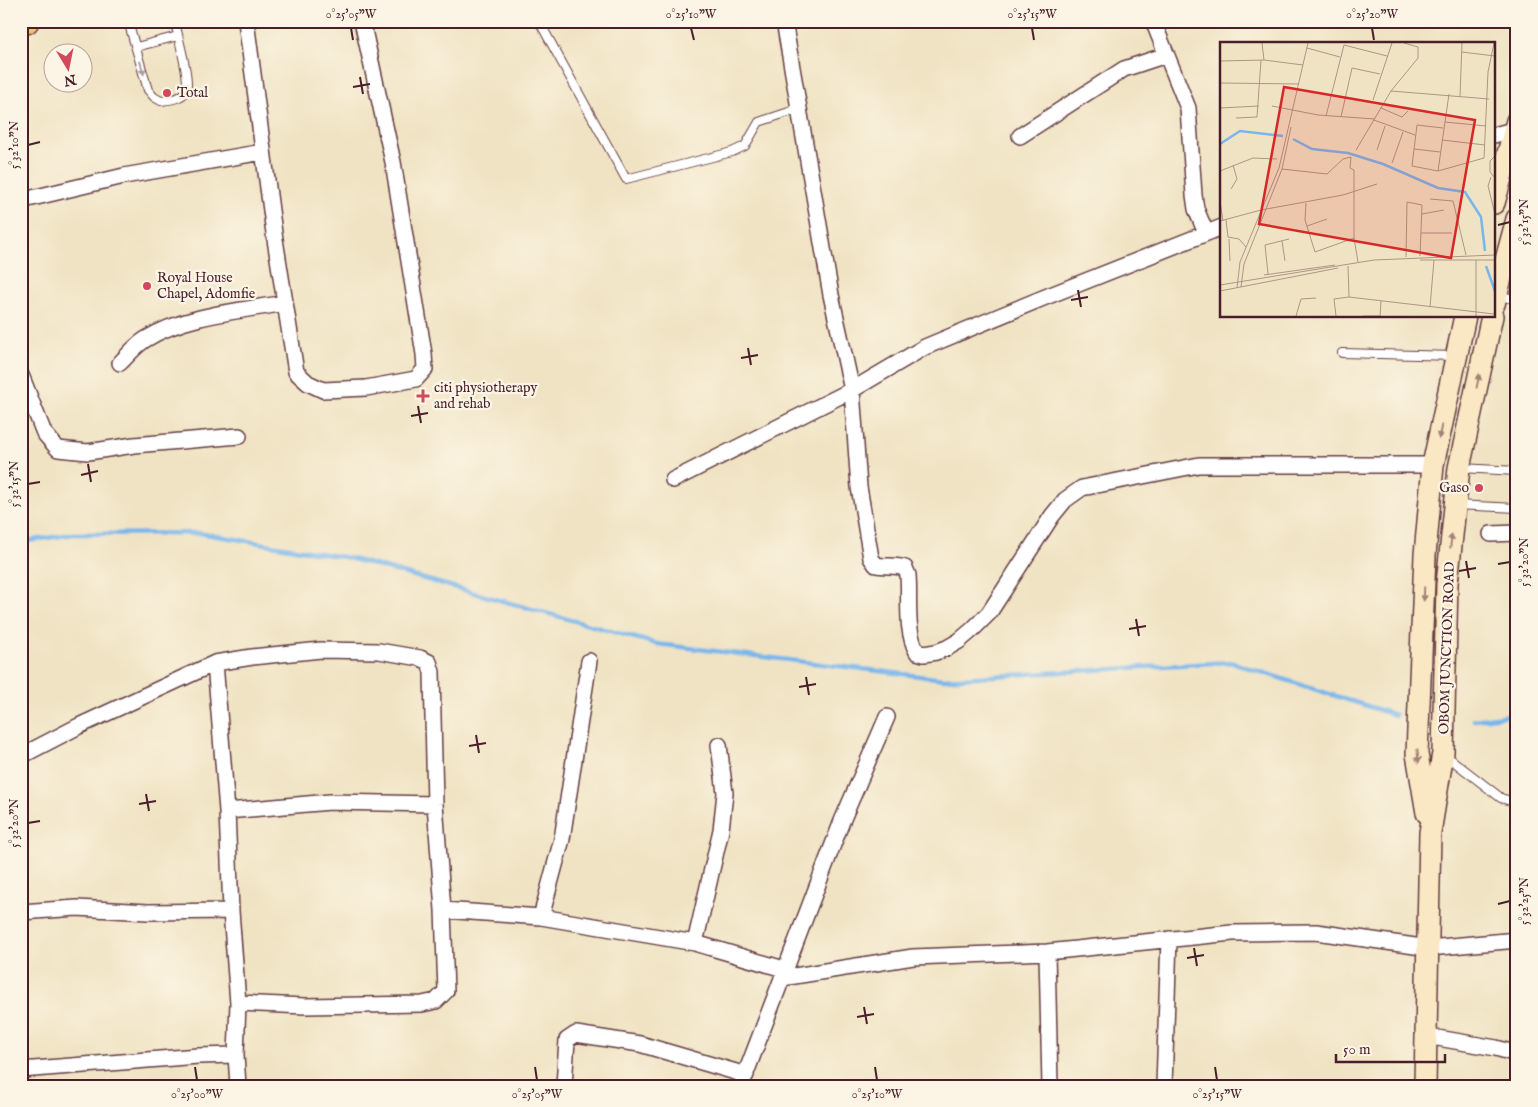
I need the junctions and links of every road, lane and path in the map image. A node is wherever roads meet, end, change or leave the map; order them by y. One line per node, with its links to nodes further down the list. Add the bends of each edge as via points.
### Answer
1 (26, 21): 9 (highway)
2 (128, 21): 11 (lane)
3 (175, 21): 10 (lane)
4 (246, 21): 17 (street)
5 (362, 21): 26 (street, via 393,162 424,368 416,379 366,388 323,390 308,383 296,372)
6 (538, 21): 13 (lane, via 626,179 732,152 745,146 759,122)
7 (784, 21): 13 (street)
8 (1153, 21): 12 (street)
9 (21, 22)
10 (178, 36): 11 (lane); 11 (lane, one-way to 10, via 148,90 154,97 161,101 180,97 186,92 188,82)
11 (136, 47)
12 (1166, 55): 16 (street, via 1124,69); 22 (street, via 1188,108 1196,209)
13 (798, 109): 33 (street, via 831,295)
14 (1516, 126): 15 (street); 18 (main road)
15 (1496, 134)
16 (1020, 136)
17 (263, 152): 19 (street, via 124,176); 26 (street)
18 (1496, 196)
19 (24, 200)
20 (1517, 219): 23 (main road)
21 (1220, 228): 22 (street)
22 (1206, 233): 33 (street, via 925,347)
23 (1496, 296)
24 (1496, 300): 25 (lane)
25 (1517, 300)
26 (285, 303): 31 (street, via 197,319 169,328 145,339)
27 (1465, 318): 30 (main road, OBOM JUNCTION ROAD)
28 (1492, 318): 36 (main road, OBOM JUNCTION ROAD, one-way to 28)
29 (1342, 353): 30 (lane)
30 (1456, 356): 35 (main road, OBOM JUNCTION ROAD, one-way to 35)
31 (120, 363)
32 (21, 375): 34 (street, via 44,433 58,448 88,452)
33 (852, 390): 35 (street, via 859,487 871,558 876,565 905,568 914,646 917,652 924,654 959,641 989,613 1052,516 1065,500 1082,488 1199,465); 38 (street)
34 (239, 436)
35 (1433, 465): 52 (main road, OBOM JUNCTION ROAD, one-way to 52, via 1417,754)
36 (1459, 468): 37 (lane); 39 (main road, OBOM JUNCTION ROAD)
37 (1517, 471)
38 (673, 480)
39 (1455, 505): 40 (lane); 47 (main road, OBOM JUNCTION ROAD, one-way to 39, via 1447,584)
40 (1517, 508)
41 (1491, 534): 42 (street)
42 (1517, 534)
43 (589, 661): 56 (street, via 564,829)
44 (216, 664): 48 (street); 49 (street, via 321,650 379,651 429,662 432,672); 51 (street)
45 (887, 717): 62 (street, via 842,821)
46 (719, 745): 59 (street, via 725,793 721,830)
47 (1443, 753): 50 (lane, via 1501,798); 52 (main road, OBOM JUNCTION ROAD)
48 (21, 756)
49 (434, 804): 51 (street, via 330,802); 54 (street)
50 (1517, 804)
51 (227, 812): 53 (street)
52 (1430, 833): 60 (main road, OBOM JUNCTION ROAD)
53 (231, 910): 55 (street, via 148,912 77,908); 63 (street)
54 (443, 910): 56 (street); 63 (street, via 446,991 436,1000 422,1004 305,1006)
55 (21, 912)
56 (541, 916): 59 (street)
57 (1169, 939): 60 (street, via 1232,933 1316,932); 61 (street); 72 (street)
58 (1517, 940): 60 (street)
59 (695, 943): 62 (street)
60 (1429, 948): 64 (main road, OBOM JUNCTION ROAD)
61 (1046, 952): 62 (street, via 912,957); 71 (street)
62 (784, 974): 68 (street)
63 (238, 1003): 66 (street)
64 (1426, 1036): 65 (street); 73 (main road, OBOM JUNCTION ROAD)
65 (1517, 1054)
66 (236, 1055): 67 (street); 69 (street)
67 (21, 1070)
68 (743, 1080): 70 (street, via 640,1044 576,1034 567,1040)
69 (238, 1086)
70 (564, 1086)
71 (1050, 1086)
72 (1164, 1086)
73 (1425, 1086)

